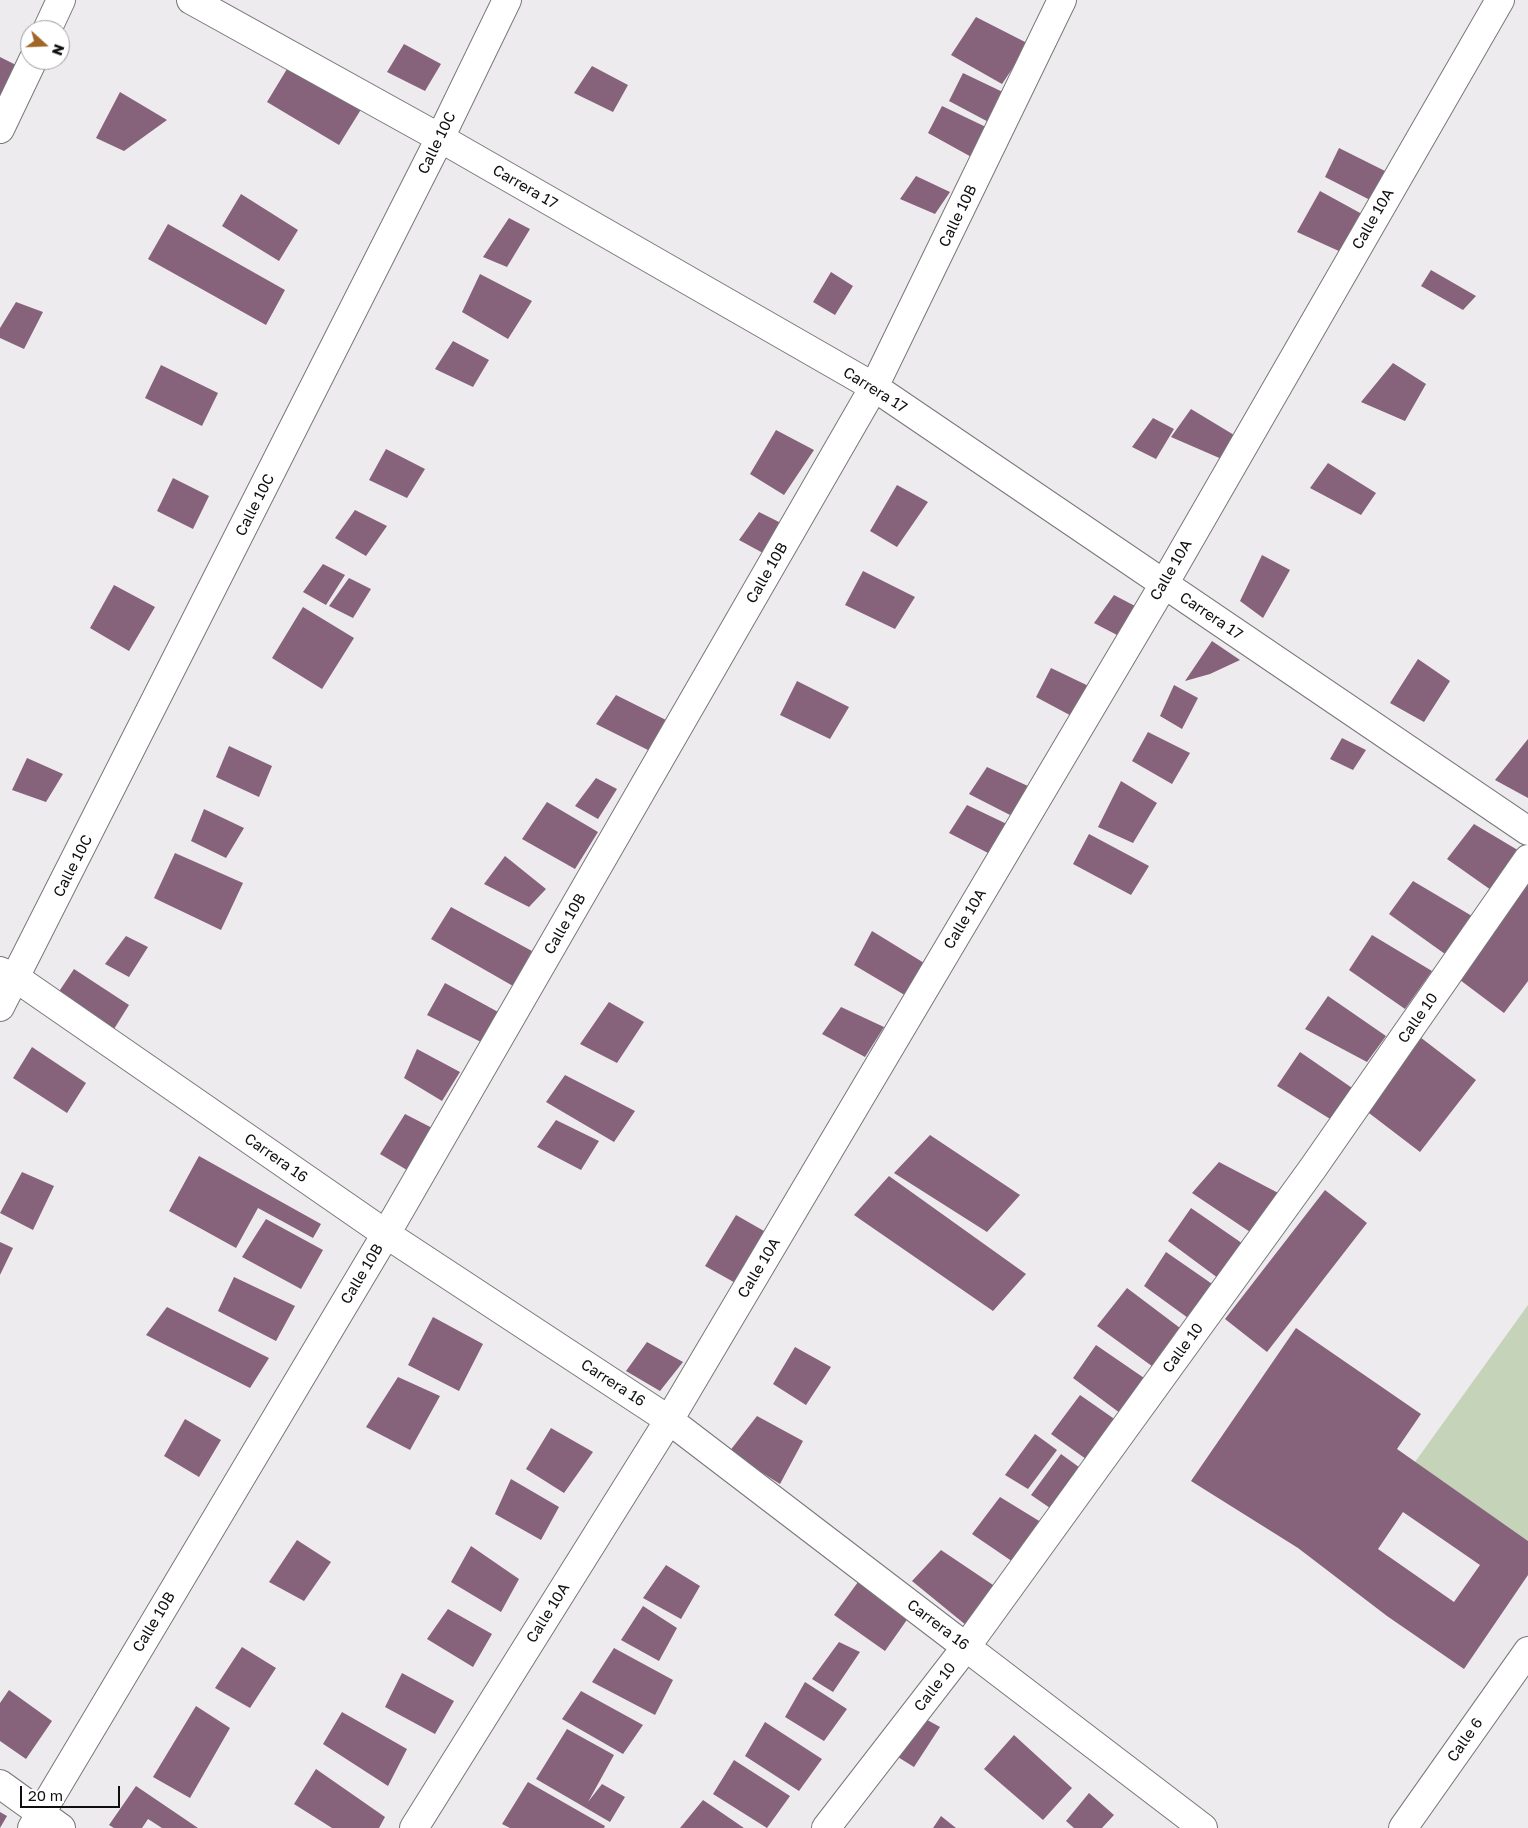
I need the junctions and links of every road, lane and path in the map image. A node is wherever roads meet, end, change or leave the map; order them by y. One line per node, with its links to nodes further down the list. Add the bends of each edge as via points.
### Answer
1 (61, 0): 6 (street)
2 (191, 0): 9 (street, Carrera 17)
3 (507, 0): 9 (street, Calle 10C)
4 (1062, 0): 10 (street, Calle 10B)
5 (1500, 0): 11 (street, Calle 10A)
6 (52, 20)
7 (28, 70): 8 (street)
8 (0, 129)
9 (440, 138): 10 (street, Carrera 17); 14 (street, Calle 10C)
10 (874, 387): 11 (street, Carrera 17); 16 (street, Calle 10B)
11 (1164, 584): 12 (street, Carrera 17); 17 (street, Calle 10A)
12 (1528, 831)
13 (1528, 859): 18 (street, Calle 10, via 1313,1168)
14 (8, 975): 15 (street, Calle 10C); 16 (street, Carrera 16)
15 (0, 1007)
16 (386, 1234): 17 (street, Carrera 16); 21 (street, Calle 10B)
17 (669, 1420): 18 (street, Carrera 16); 22 (street, Calle 10A)
18 (966, 1647): 23 (street, Calle 10); 24 (street, Carrera 16)
19 (1528, 1651): 25 (street, Calle 6)
20 (0, 1784): 21 (street)
21 (44, 1823)
22 (414, 1828)
23 (826, 1828)
24 (1203, 1828)
25 (1403, 1828)

